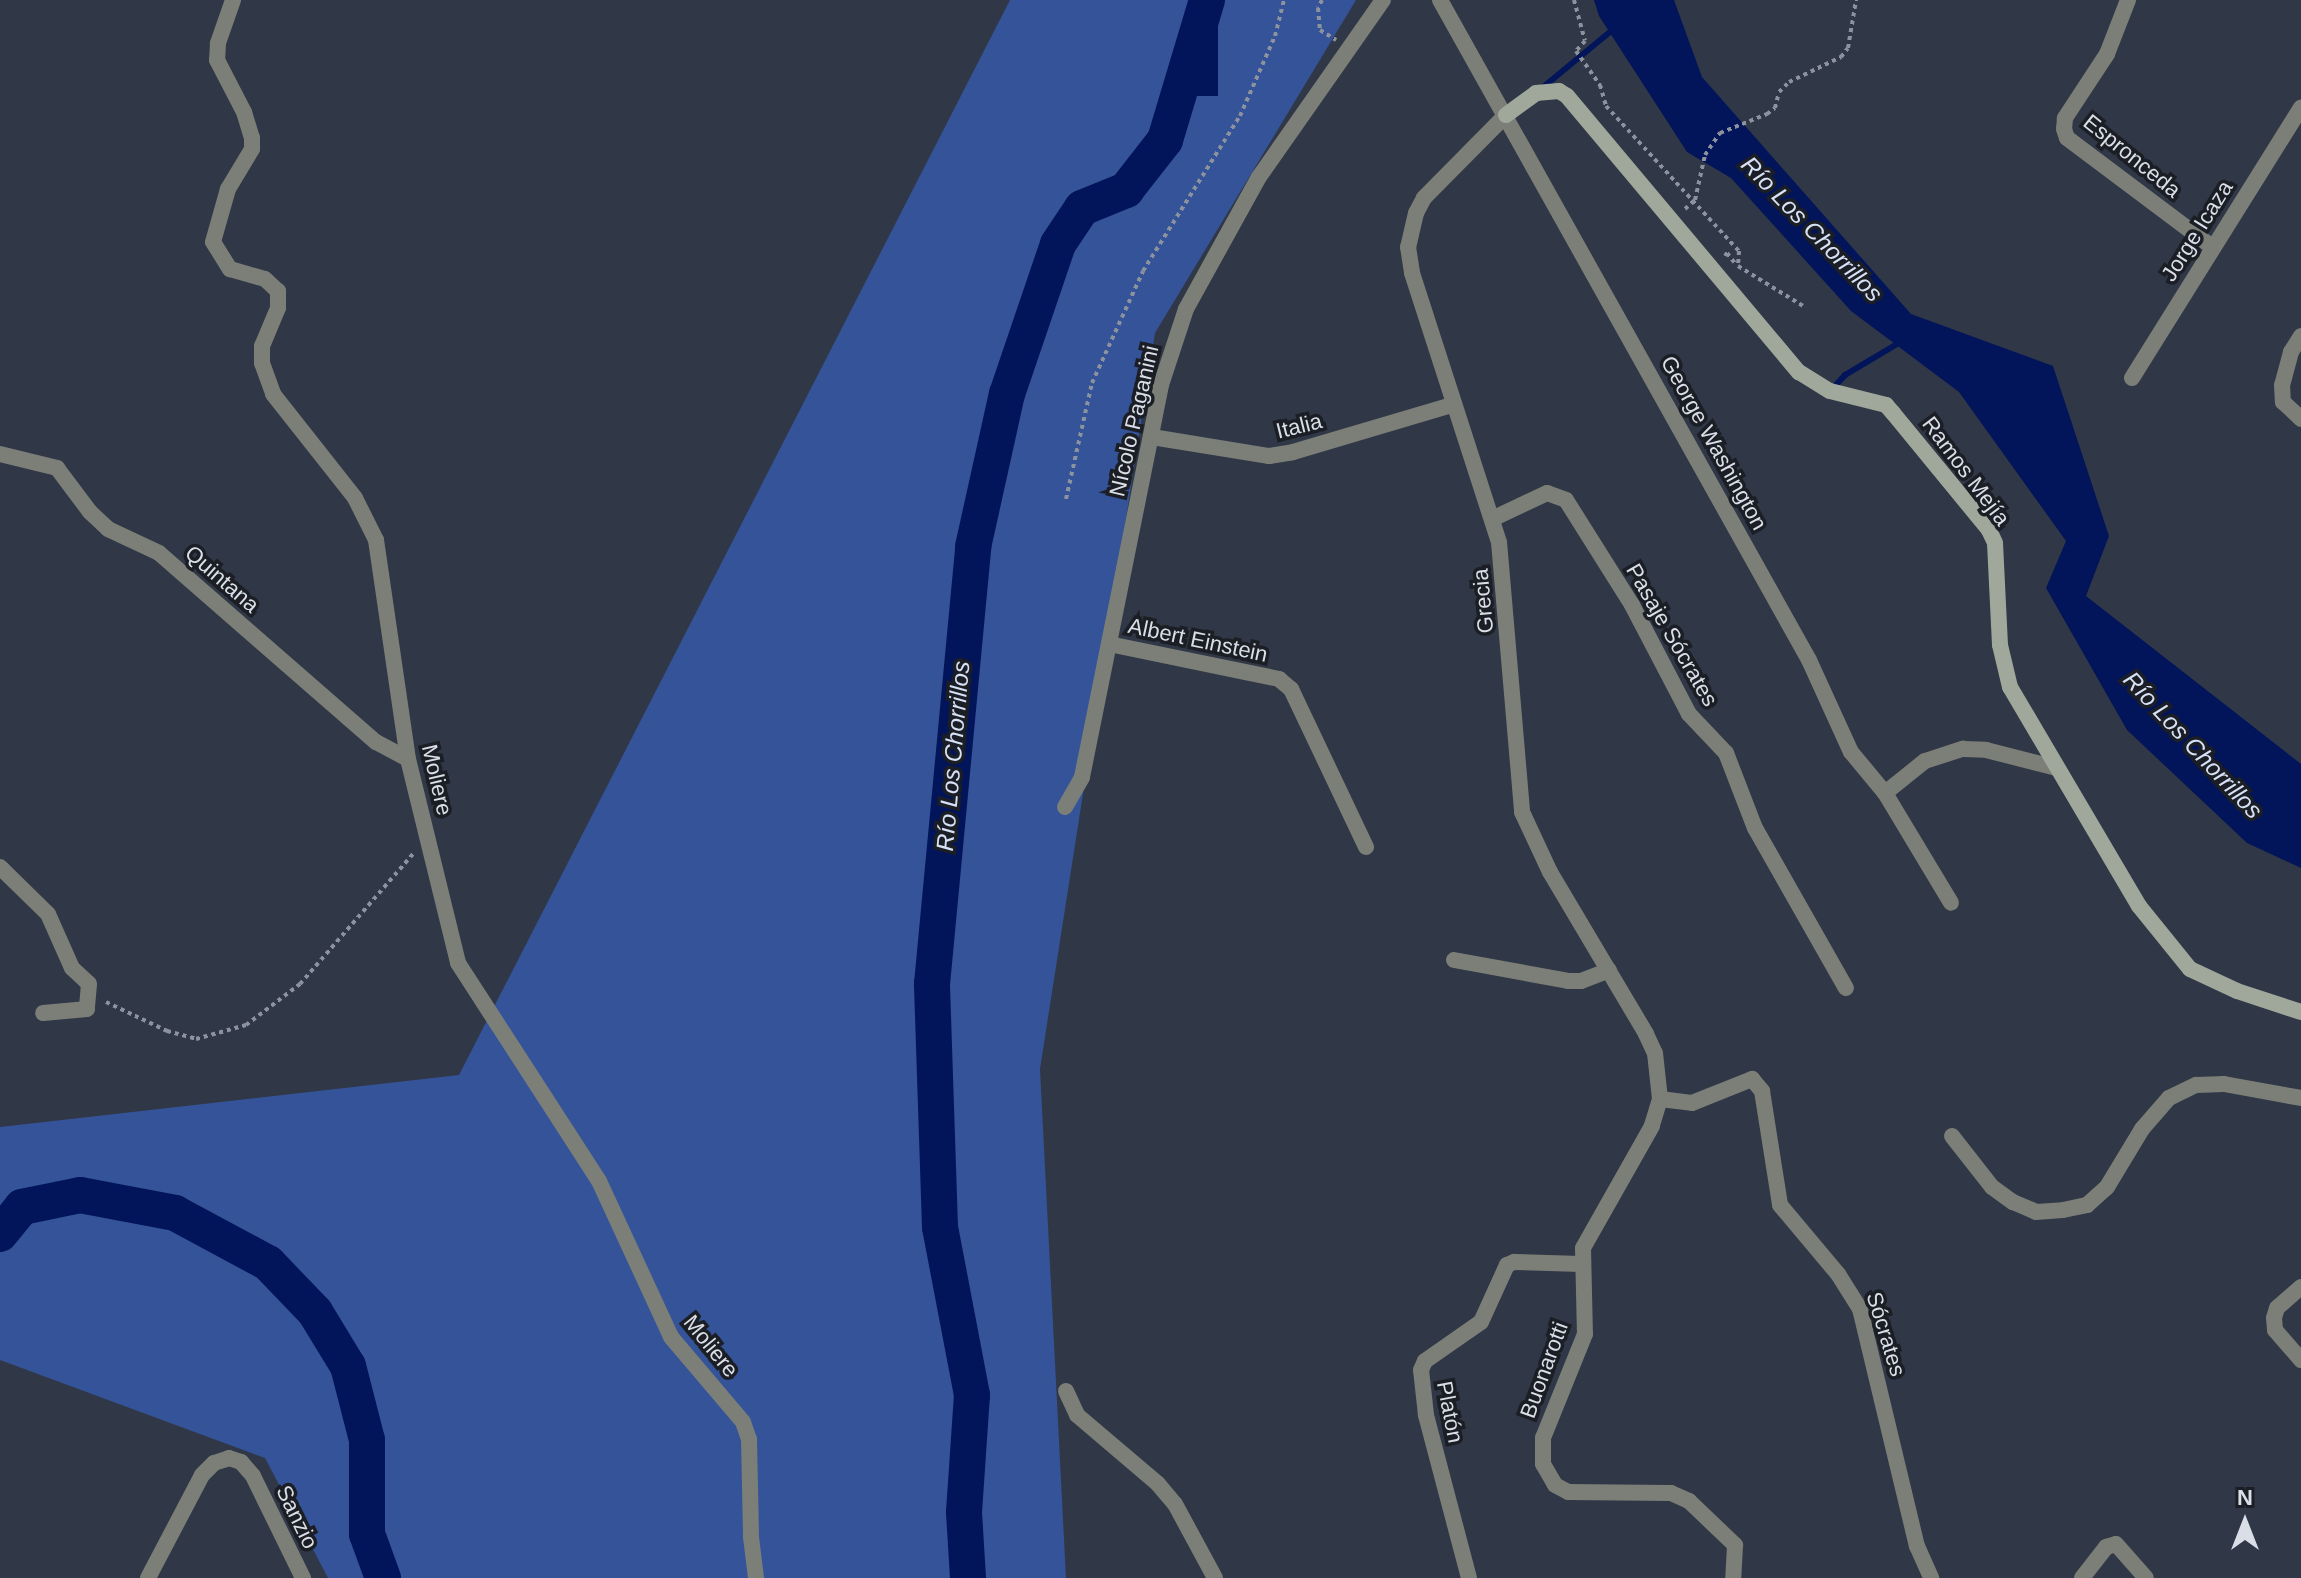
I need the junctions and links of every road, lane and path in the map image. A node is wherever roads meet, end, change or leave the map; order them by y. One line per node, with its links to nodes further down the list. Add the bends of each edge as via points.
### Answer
1 (233, 0): 24 (street, Moliere, via 217,60 244,112 252,149 228,189 213,242 230,269 265,279 278,291 278,308 262,346 273,394 355,498 376,540)
2 (1284, 0): 21 (path, via 1275,36 1240,116 1143,271 1092,383)
3 (1322, 0): 9 (path, via 1320,30)
4 (1383, 0): 9 (street, Nícolo Paganini)
5 (1440, 0): 11 (street, George Washington)
6 (1574, 0): 12 (path, via 1585,41 1576,51 1600,85 1606,106)
7 (1856, 0): 12 (path, via 1848,48 1841,57 1789,82 1767,114 1727,129 1714,140 1705,155)
8 (2128, 0): 13 (street, Espronceda, via 2107,54 2065,118 2067,138)
9 (1349, 49): 19 (street, Nícolo Paganini, via 1259,177 1201,278 1161,385)
10 (2301, 108): 13 (street, Jorge Icaza)
11 (1506, 115): 17 (street, Grecia, via 1424,198 1410,229 1412,273); 25 (street, Ramos Mejía, via 1536,93 1559,91 1567,96 1799,372 1833,392 1886,405 1893,413 1989,530 1995,543 2003,661 2010,687); 26 (street, George Washington, via 1809,660 1851,752)
12 (1695, 200): 14 (path, via 1739,251 1738,266)
13 (2212, 247): 16 (street, Jorge Icaza)
14 (1803, 306)
15 (2301, 336): 18 (street, via 2282,385 2283,402)
16 (2132, 378)
17 (1452, 405): 19 (street, Italia, via 1269,456); 22 (street, Grecia)
18 (2301, 419)
19 (1152, 437): 23 (street, Nícolo Paganini)
20 (0, 454): 24 (street, Quintana, via 57,468 108,529 159,553 376,742)
21 (1066, 499)
22 (1492, 519): 33 (street, Grecia, via 1503,566 1522,812 1550,872); 34 (street, Pasaje Sócrates, via 1547,493 1566,500 1632,605 1689,714 1726,753 1755,828)
23 (1109, 644): 27 (street, Nícolo Paganini, via 1082,777); 29 (street, Albert Einstein, via 1279,679 1291,689)
24 (408, 759): 28 (street, Moliere)
25 (2057, 768): 26 (street, via 1963,749 1925,761); 36 (street, Ramos Mejía, via 2139,906 2180,959 2237,991)
26 (1885, 793): 31 (street, George Washington)
27 (1065, 807)
28 (431, 846): 35 (path, via 413,854 300,984 246,1025 196,1039); 47 (street, Moliere, via 458,963 599,1181 671,1337 743,1422 749,1439)
29 (1366, 847)
30 (0, 867): 35 (street, via 48,914)
31 (1951, 903)
32 (1454, 960): 33 (street, via 1568,981)
33 (1609, 970): 39 (street, Grecia, via 1655,1053)
34 (1846, 988)
35 (90, 994): 37 (street, via 87,1009)
36 (2301, 1012)
37 (43, 1013)
38 (2301, 1098): 40 (street, via 2224,1084 2196,1085 2169,1098 2142,1129 2107,1187 2087,1205 2063,1210 2036,1212 2013,1202 1992,1187)
39 (1660, 1099): 41 (street, Buonarotti, via 1652,1126 1588,1234); 51 (street, Sócrates, via 1692,1103 1752,1079 1762,1091 1780,1205 1860,1309 1917,1546)
40 (1952, 1136)
41 (1581, 1264): 49 (street, Platón, via 1507,1265 1481,1322 1425,1361 1421,1370 1426,1415); 50 (street, Buonarotti, via 1585,1334 1543,1438 1546,1475 1568,1492 1671,1493 1689,1501 1735,1545)
42 (2301, 1287): 43 (street, via 2277,1308 2274,1318 2275,1330)
43 (2301, 1360)
44 (1066, 1391): 48 (street, via 1077,1415 1175,1504)
45 (148, 1578): 46 (street, Sanzio, via 202,1475 229,1458 253,1476)
46 (303, 1578)
47 (756, 1578)
48 (1215, 1578)
49 (1469, 1578)
50 (1733, 1578)
51 (1931, 1578)
52 (2082, 1578): 53 (street, via 2106,1547 2116,1544)
53 (2146, 1578)

